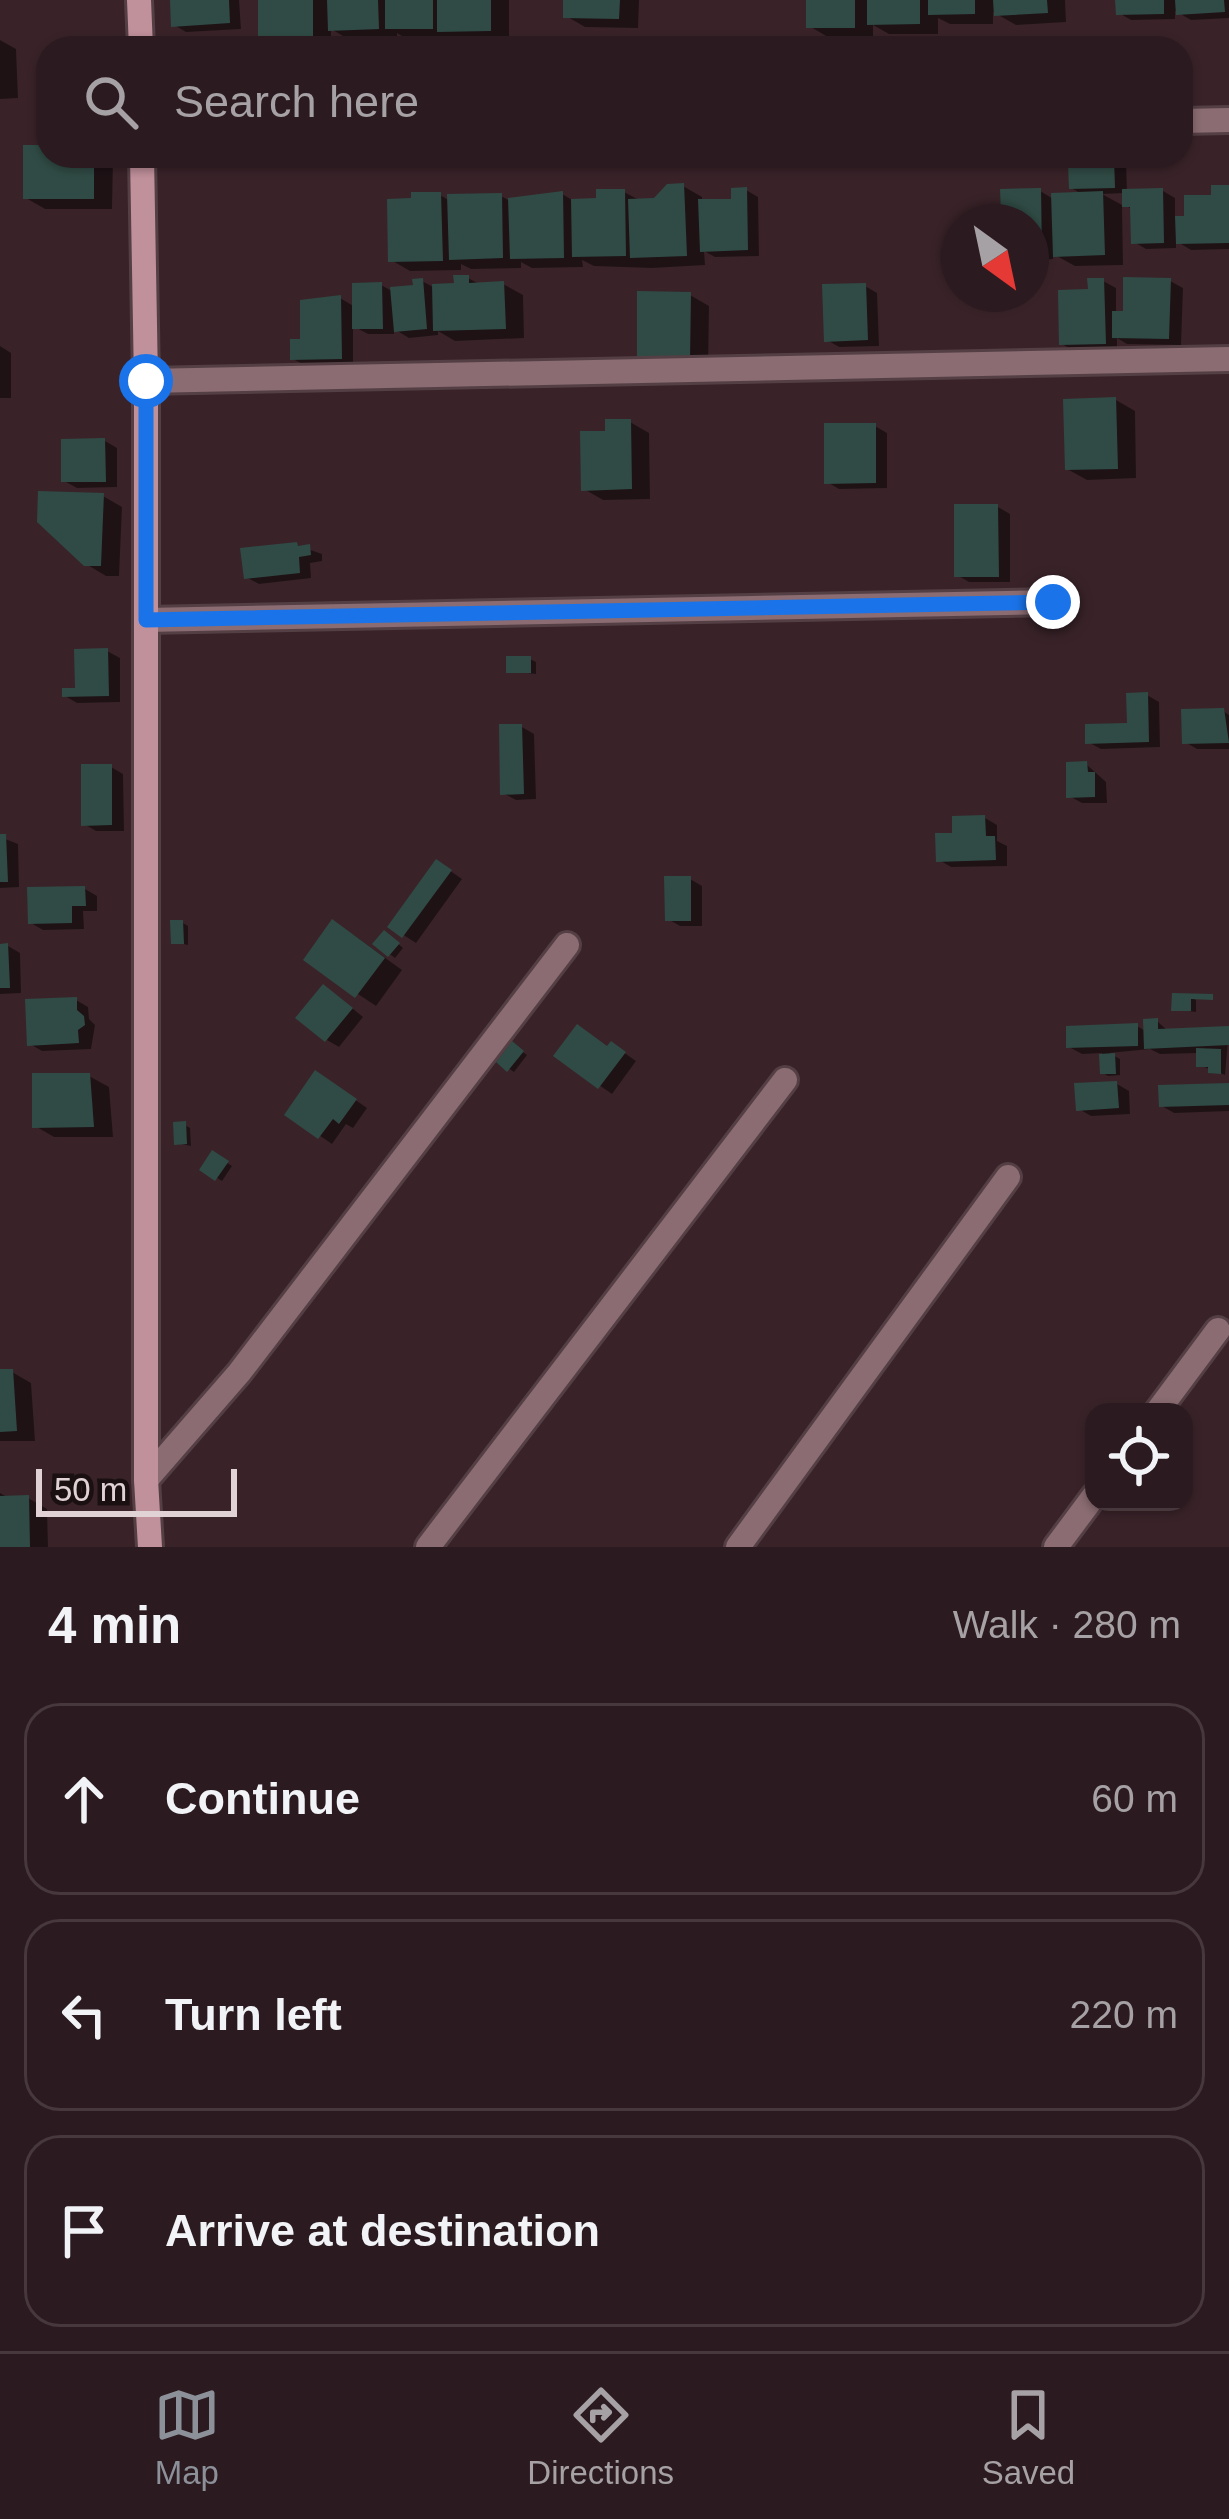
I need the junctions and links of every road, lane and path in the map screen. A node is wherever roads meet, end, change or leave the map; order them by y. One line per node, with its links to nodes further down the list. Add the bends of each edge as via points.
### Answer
1 (139, 0): 2 (street)
2 (140, 36)
3 (1229, 120): 4 (street)
4 (1193, 121)
5 (142, 168): 7 (street)
6 (1229, 359): 7 (street)
7 (146, 381): 9 (street)
8 (1053, 602): 9 (street)
9 (146, 620): 15 (street)
10 (567, 945): 15 (street, via 239,1373)
11 (785, 1081): 18 (street)
12 (1008, 1177): 19 (street)
13 (1218, 1330): 14 (street)
14 (1164, 1403)
15 (146, 1480): 17 (street)
16 (1085, 1508): 20 (street)
17 (150, 1547)
18 (428, 1547)
19 (738, 1547)
20 (1056, 1547)

